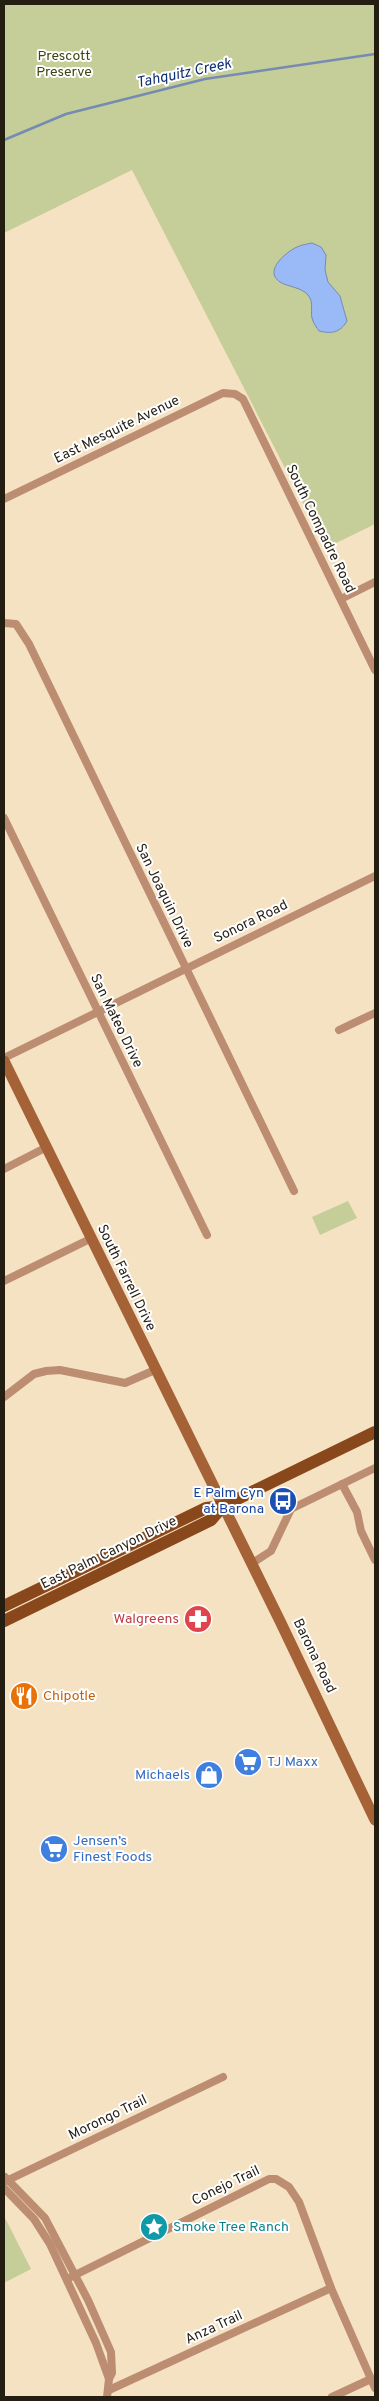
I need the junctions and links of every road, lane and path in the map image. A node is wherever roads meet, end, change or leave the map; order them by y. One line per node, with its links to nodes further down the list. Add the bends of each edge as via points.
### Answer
1 (242, 399): 2 (street, East Mesquite Avenue, via 223,393); 4 (street, South Compadre Road)
2 (4, 498)
3 (375, 582): 4 (street)
4 (341, 599): 6 (street, South Compadre Road)
5 (4, 623): 9 (street, San Joaquin Drive, via 16,624 29,644)
6 (375, 670)
7 (4, 818): 10 (street, San Mateo Drive)
8 (375, 876): 9 (street, Sonora Road)
9 (186, 968): 10 (street, Sonora Road); 16 (street, San Joaquin Drive)
10 (97, 1011): 13 (street, Sonora Road); 17 (street, San Mateo Drive)
11 (375, 1013): 12 (street)
12 (339, 1030)
13 (4, 1059): 14 (street, South Farrell Drive)
14 (45, 1148): 15 (street); 18 (street, South Farrell Drive)
15 (4, 1169)
16 (294, 1191)
17 (207, 1235)
18 (90, 1239): 19 (street); 20 (street, South Farrell Drive)
19 (4, 1281)
20 (155, 1370): 21 (street, via 125,1383 46,1370 34,1374); 25 (street, South Farrell Drive)
21 (4, 1397)
22 (375, 1432): 25 (main road, East Palm Canyon Drive)
23 (375, 1468): 24 (street)
24 (342, 1484): 26 (street); 27 (street, via 291,1509 271,1551)
25 (223, 1506): 27 (street, Barona Road); 28 (main road, East Palm Canyon Drive, via 206,1508); 29 (main road, East Palm Canyon Drive, via 212,1520)
26 (375, 1560)
27 (251, 1564): 30 (street, Barona Road)
28 (4, 1606)
29 (4, 1621)
30 (375, 1820)
31 (223, 2077): 32 (street, Morongo Trail)
32 (5, 2179): 34 (street, via 46,2218)
33 (4, 2188): 34 (street, via 34,2219)
34 (71, 2277): 35 (street, Conejo Trail, via 269,2179 276,2179 289,2187 299,2202); 36 (street); 36 (street, via 100,2322 111,2352 112,2373)
35 (331, 2288): 37 (street); 39 (street, Anza Trail)
36 (109, 2379): 39 (street)
37 (371, 2379): 38 (street); 40 (street)
38 (375, 2388)
39 (108, 2394)
40 (332, 2397)

